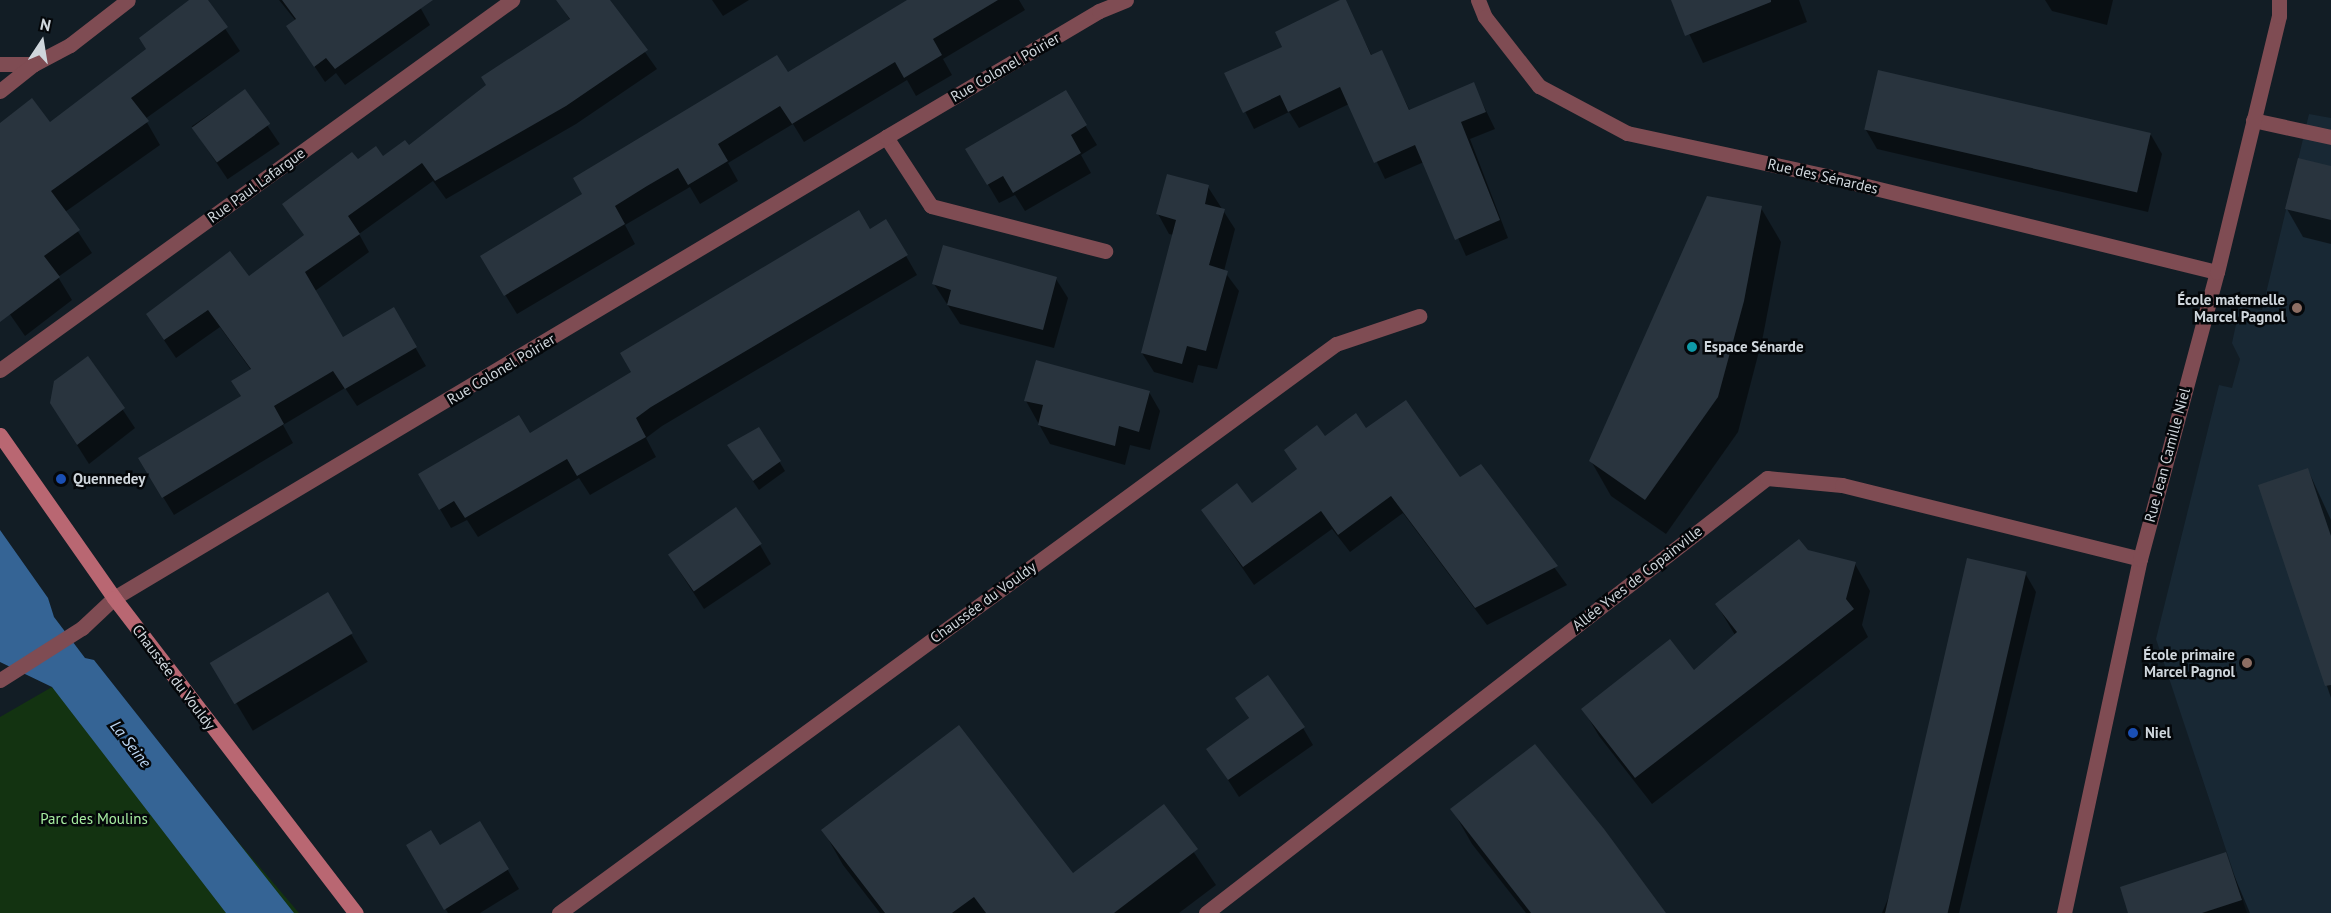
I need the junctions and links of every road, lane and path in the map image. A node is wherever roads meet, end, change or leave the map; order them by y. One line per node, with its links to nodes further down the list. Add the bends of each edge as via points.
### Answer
1 (128, 0): 7 (street, via 70,45)
2 (512, 0): 15 (street, Rue Paul Lafargue)
3 (1126, 0): 10 (street, Rue Colonel Poirier, via 1099,11)
4 (1478, 0): 13 (street, Rue des Sénardes, via 1485,17 1539,86 1627,133 1830,177)
5 (2279, 0): 9 (street, Rue Jean Camille Niel, via 2279,16)
6 (0, 64): 7 (street)
7 (34, 64): 8 (street)
8 (0, 92)
9 (2253, 120): 11 (street); 13 (street, Rue Jean Camille Niel)
10 (886, 136): 12 (street, via 931,206); 18 (street, Rue Colonel Poirier, via 170,568)
11 (2331, 137)
12 (1105, 251)
13 (2217, 272): 17 (street, Rue Jean Camille Niel)
14 (1419, 316): 21 (street, Chaussée du Vouldy, via 1336,344)
15 (0, 370)
16 (0, 435): 18 (street, Chaussée du Vouldy)
17 (2140, 559): 22 (street, Allée Yves de Copainville, via 1842,484 1767,478); 23 (street, Rue Jean Camille Niel)
18 (114, 598): 19 (street, Rue Colonel Poirier, via 71,635); 20 (street, Chaussée du Vouldy)
19 (0, 680)
20 (356, 913)
21 (559, 913)
22 (1206, 913)
23 (2064, 913)

